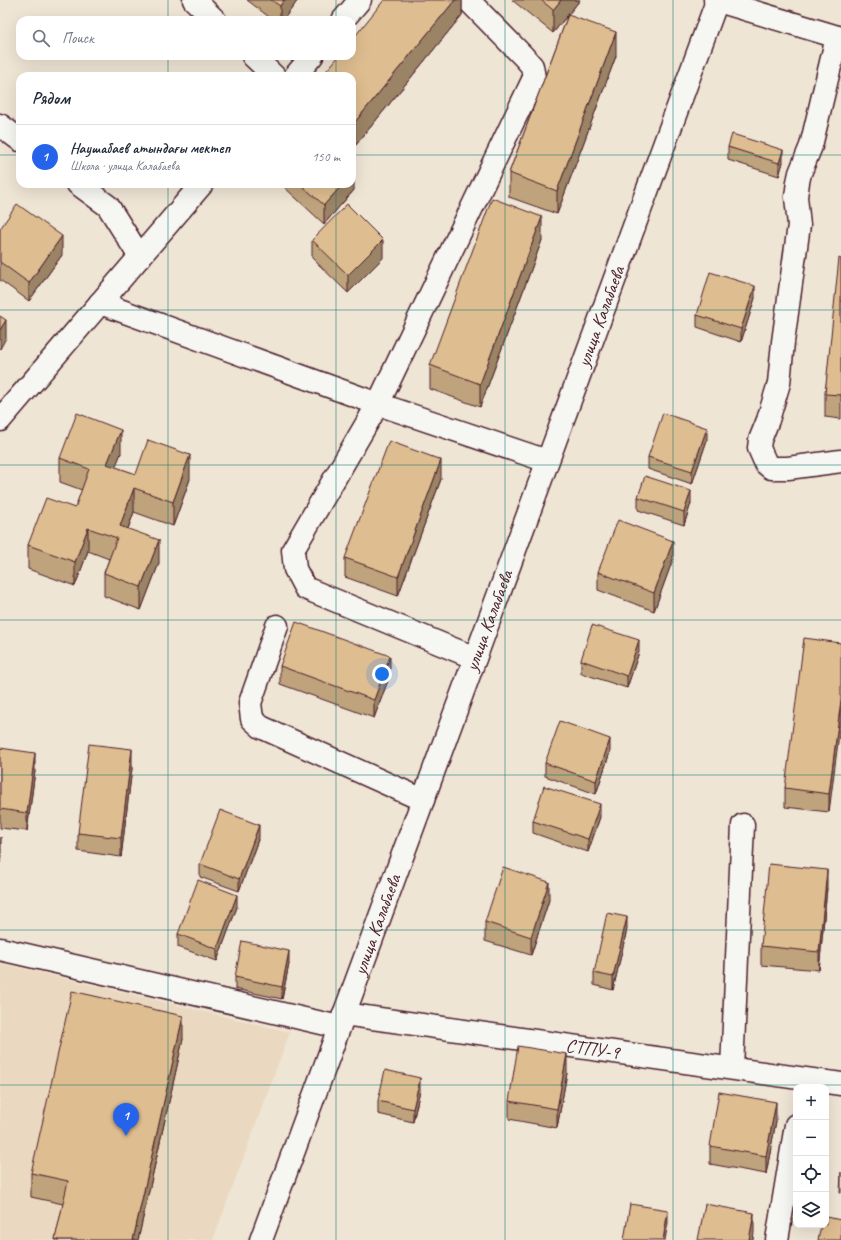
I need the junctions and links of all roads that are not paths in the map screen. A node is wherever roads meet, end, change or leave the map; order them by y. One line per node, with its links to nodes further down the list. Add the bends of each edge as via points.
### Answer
1 (194, 0): 5 (street)
2 (360, 0): 6 (street)
3 (468, 0): 18 (street, via 532,66 534,78)
4 (716, 1): 7 (street); 20 (street, улица Калабаева)
5 (211, 16)
6 (346, 16)
7 (839, 38): 21 (street, via 811,146 798,182 796,198 799,225 779,383 760,440 760,448 762,458 771,468)
8 (257, 60): 10 (street)
9 (309, 60): 11 (street)
10 (270, 72)
11 (298, 72)
12 (0, 125): 13 (street)
13 (16, 137)
14 (83, 188): 16 (street, via 108,206)
15 (199, 188): 16 (street)
16 (140, 257): 17 (street)
17 (100, 303): 18 (street); 19 (street)
18 (378, 404): 20 (street); 23 (street, via 293,550 296,569 305,588)
19 (0, 420)
20 (547, 461): 23 (street, улица Калабаева)
21 (841, 461)
22 (277, 626): 24 (street, via 250,703 252,719 261,727)
23 (475, 658): 24 (street, улица Калабаева)
24 (423, 800): 27 (street, улица Калабаева)
25 (743, 825): 28 (street)
26 (0, 949): 27 (street, СТПУ-9)
27 (342, 1020): 28 (street, СТПУ-9); 32 (street, улица Калабаева)
28 (732, 1068): 29 (street, СТПУ-9)
29 (803, 1083): 30 (street, СТПУ-9)
30 (841, 1084)
31 (793, 1143): 33 (street)
32 (261, 1240)
33 (776, 1240)

